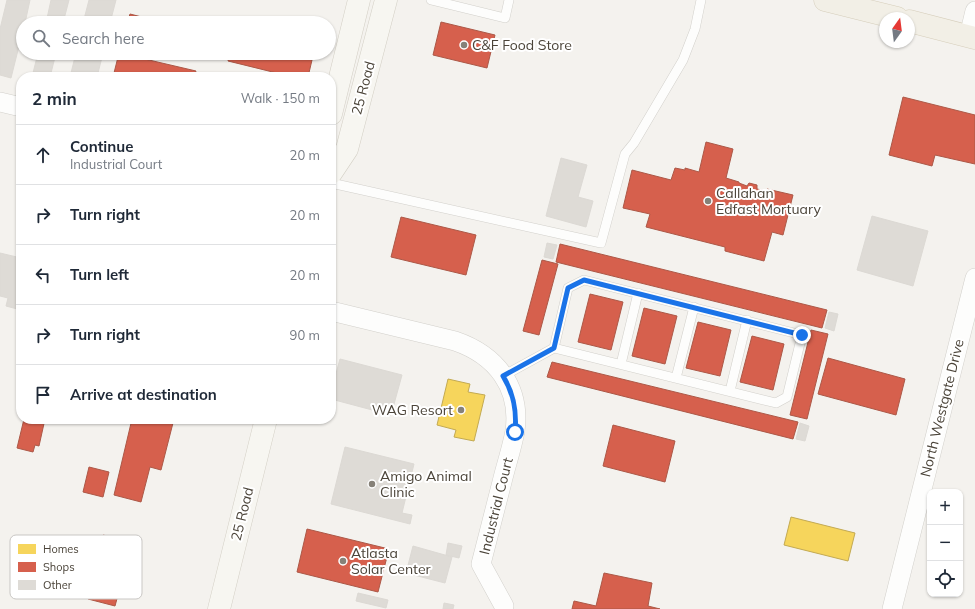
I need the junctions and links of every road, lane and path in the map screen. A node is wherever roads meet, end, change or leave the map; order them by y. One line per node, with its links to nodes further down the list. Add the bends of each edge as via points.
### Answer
1 (359, 0): 11 (main road, 25 Road)
2 (386, 0): 14 (main road, 25 Road, via 347,149)
3 (431, 0): 4 (lane, via 505,18)
4 (509, 0)
5 (701, 0): 15 (lane, via 695,29 683,60 625,154 601,243)
6 (825, 0): 8 (main road)
7 (975, 11): 10 (street)
8 (879, 14)
9 (915, 23): 10 (main road)
10 (972, 37)
11 (336, 94)
12 (0, 102): 13 (street)
13 (16, 106)
14 (336, 166)
15 (336, 183)
16 (975, 278): 29 (street, North Westgate Drive)
17 (638, 294): 18 (lane); 21 (lane, via 584,280 568,288); 22 (lane)
18 (694, 307): 20 (lane); 24 (lane)
19 (336, 312): 23 (street, Industrial Court, via 468,345 491,360)
20 (747, 320): 25 (lane); 25 (lane, via 802,335 787,397 776,403)
21 (554, 348): 22 (lane); 23 (lane)
22 (621, 364): 24 (lane)
23 (503, 376): 27 (street, Industrial Court, via 514,397 515,432 481,564)
24 (676, 378): 25 (lane)
25 (730, 392)
26 (265, 424): 28 (main road, 25 Road)
27 (504, 606)
28 (219, 609)
29 (892, 609)

